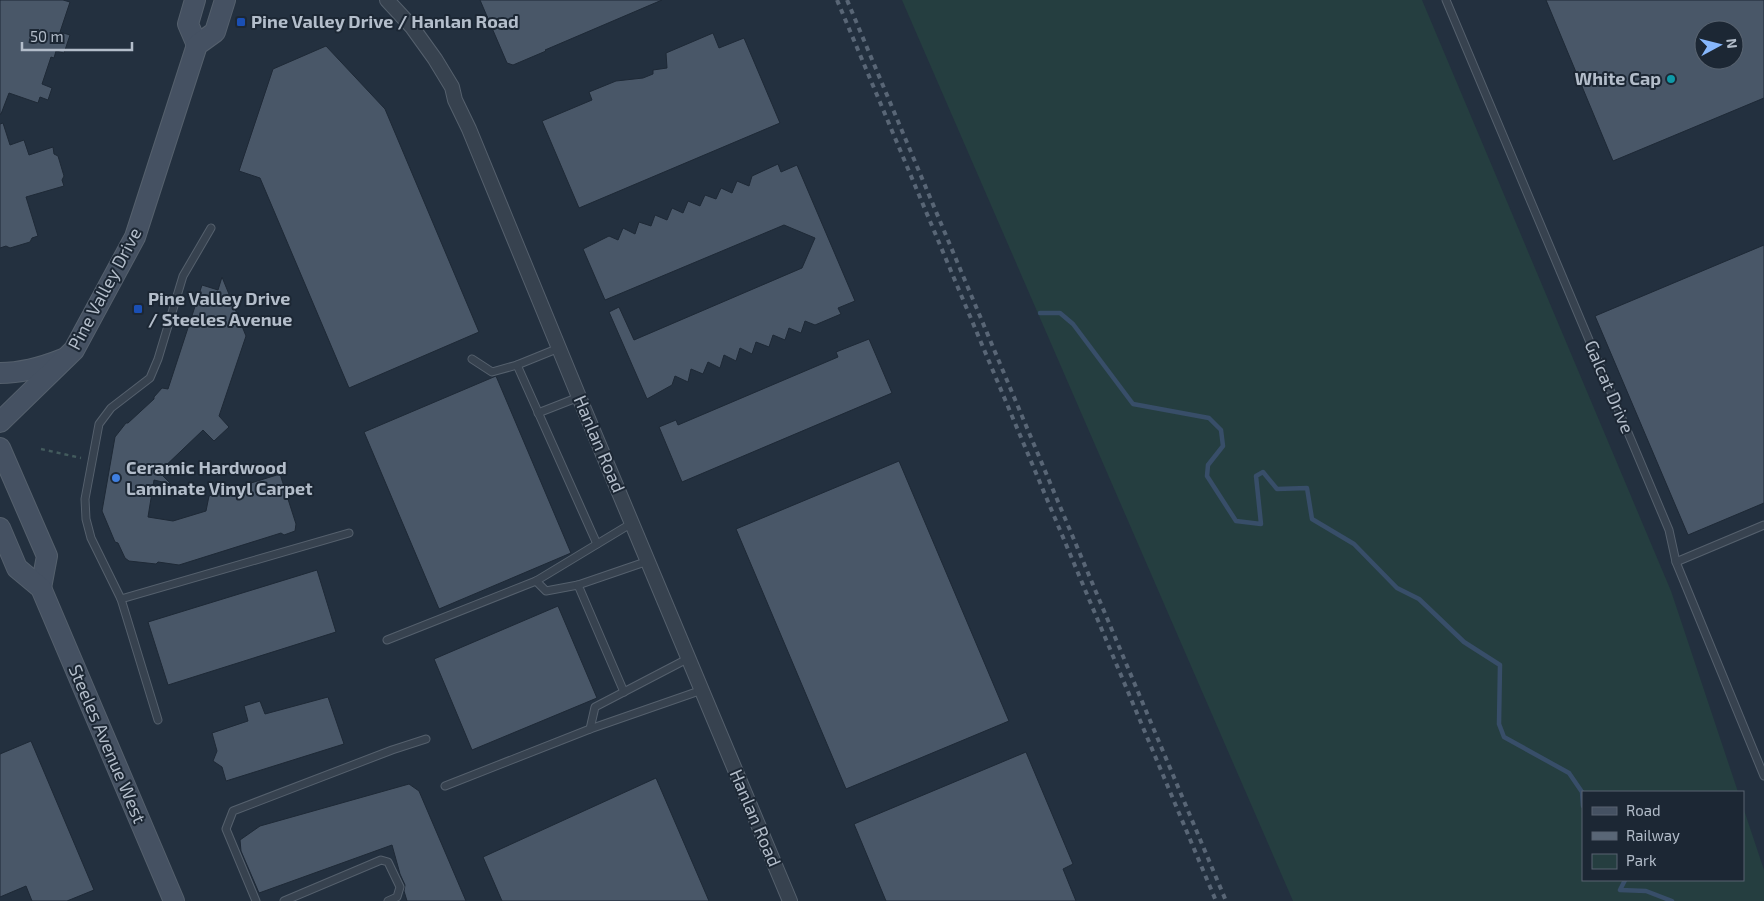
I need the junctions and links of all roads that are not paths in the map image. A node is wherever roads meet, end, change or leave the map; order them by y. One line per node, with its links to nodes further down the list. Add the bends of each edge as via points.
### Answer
1 (195, 0): 5 (main road, via 188,24)
2 (225, 0): 5 (main road, via 215,32)
3 (387, 0): 7 (street, Hanlan Road, via 412,27 452,87)
4 (1446, 0): 22 (lane, Galcat Drive, via 1669,530)
5 (197, 45): 8 (main road, Pine Valley Drive, via 135,237)
6 (211, 228): 26 (lane, via 183,276 150,378 111,408 99,424 86,499 86,519 91,538)
7 (559, 348): 10 (lane); 12 (street, Hanlan Road)
8 (69, 356): 11 (main road, via 47,365); 14 (main road, Pine Valley Drive)
9 (472, 359): 10 (lane, via 492,372)
10 (516, 365): 13 (lane)
11 (0, 374)
12 (579, 397): 13 (lane); 16 (street, Hanlan Road)
13 (538, 414): 20 (lane)
14 (0, 422)
15 (0, 448): 25 (main road, via 47,556)
16 (632, 523): 20 (lane); 21 (street, Hanlan Road)
17 (1764, 525): 22 (lane)
18 (0, 528): 25 (main road, Steeles Avenue West, via 17,568)
19 (349, 534): 26 (lane)
20 (597, 544): 23 (lane)
21 (648, 561): 24 (lane); 28 (street, Hanlan Road)
22 (1676, 562): 34 (lane, Galcat Drive)
23 (536, 581): 24 (lane, via 546,591); 27 (lane)
24 (578, 585): 30 (lane)
25 (41, 588): 36 (main road, Steeles Avenue West)
26 (121, 599): 31 (lane)
27 (387, 640)
28 (688, 658): 29 (street, Hanlan Road); 30 (lane)
29 (702, 690): 32 (lane); 40 (street, Hanlan Road)
30 (624, 692): 32 (lane, via 594,707)
31 (158, 720)
32 (590, 729): 35 (lane)
33 (426, 739): 37 (lane, via 233,812 226,829)
34 (1764, 776)
35 (445, 786)
36 (174, 901)
37 (256, 901)
38 (284, 901): 39 (lane, via 381,860 388,862 400,887 397,897)
39 (388, 901)
40 (790, 901)

